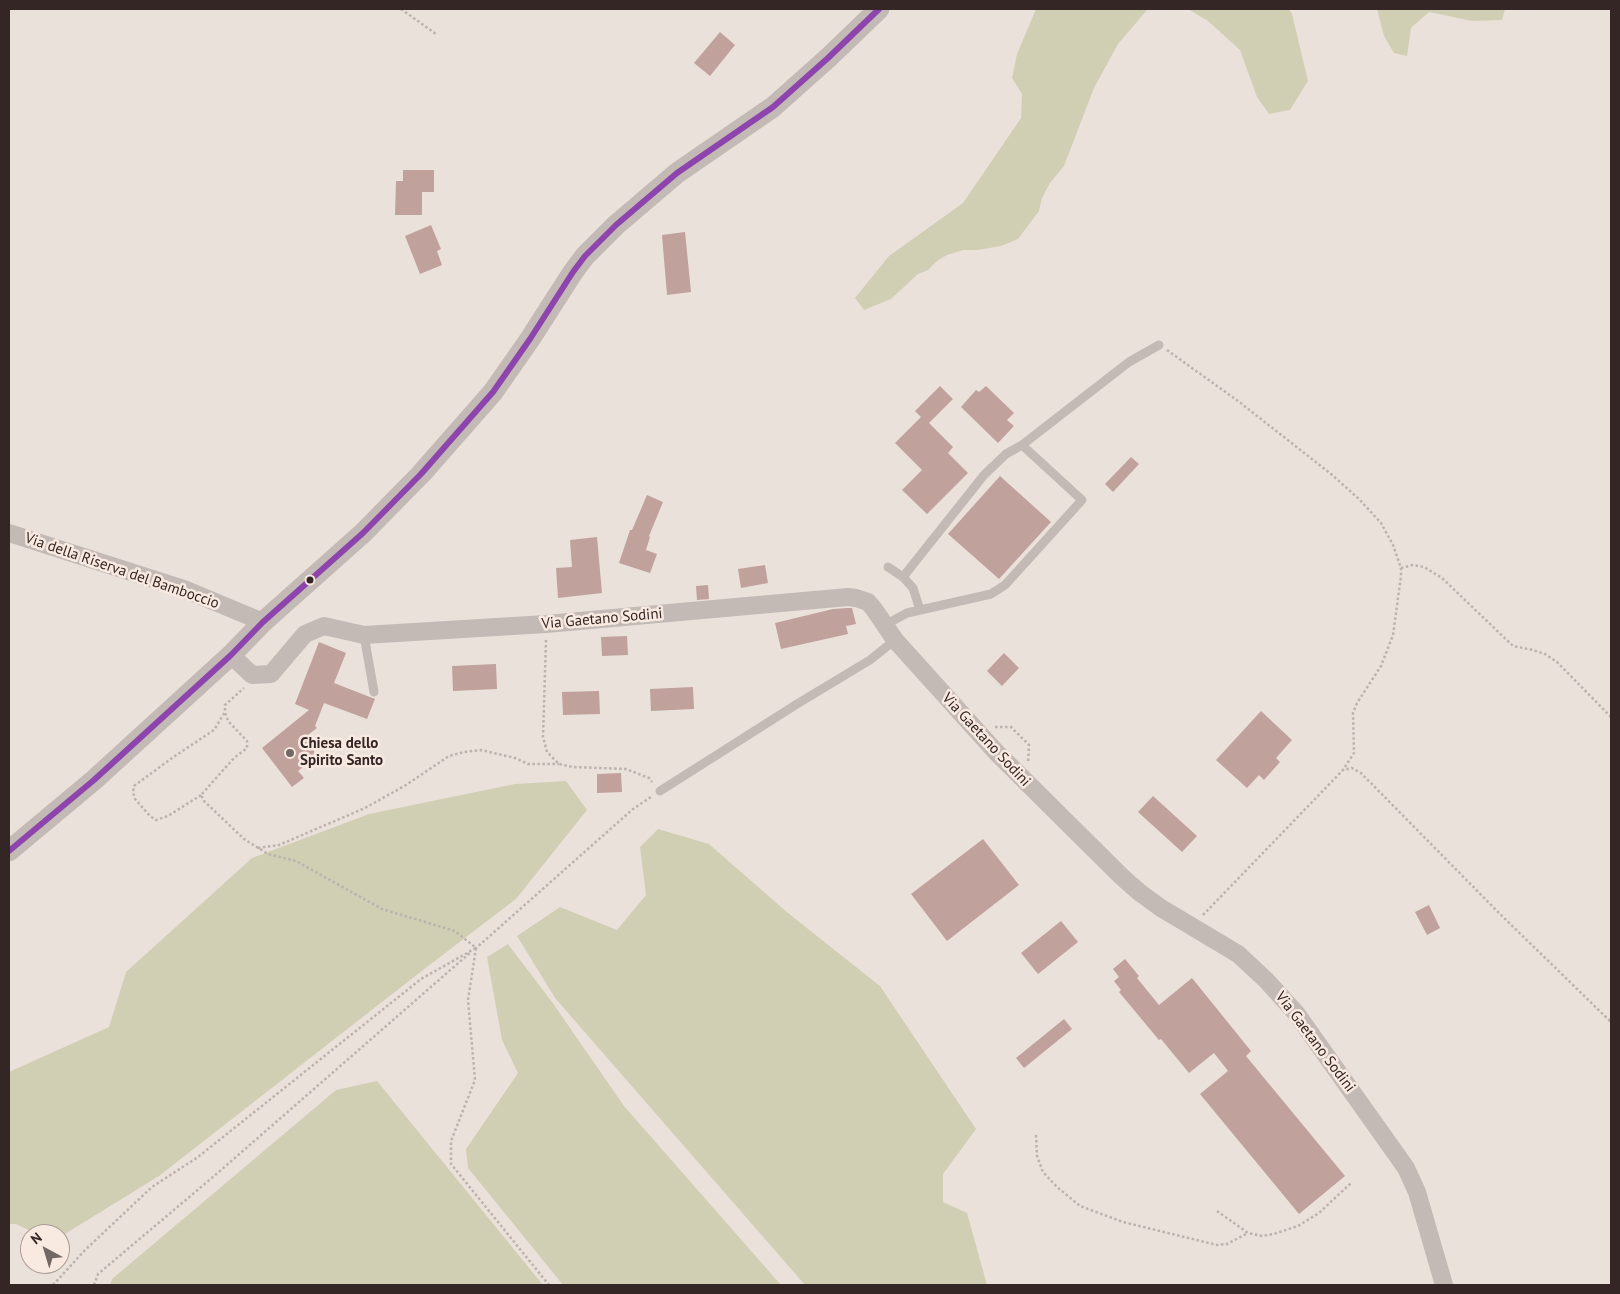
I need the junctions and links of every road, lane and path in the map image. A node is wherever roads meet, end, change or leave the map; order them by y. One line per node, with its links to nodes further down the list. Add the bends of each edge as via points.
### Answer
1 (401, 9): 3 (path)
2 (879, 9): 11 (street, via 773,107 677,173 604,236 573,272 498,386 461,430 363,533)
3 (436, 34)
4 (1159, 345): 5 (lane, via 1129,362); 8 (path, via 1238,401 1359,499 1381,523)
5 (1022, 445): 9 (lane, via 1006,454 984,475); 10 (lane, via 1082,500 1005,584 991,594)
6 (9, 533): 11 (street, Via della Riserva del Bamboccio, via 184,589)
7 (888, 567): 9 (lane)
8 (1401, 568): 19 (path, via 1424,567 1442,578 1513,646 1545,654 1558,662); 22 (path, via 1393,635 1381,666 1353,713 1354,752)
9 (903, 577): 10 (lane, via 913,588)
10 (920, 610): 13 (lane, via 907,612)
11 (263, 622): 15 (street)
12 (546, 624): 13 (street, Via Gaetano Sodini, via 851,597 868,602); 14 (street, Via Gaetano Sodini); 21 (path, via 543,737 547,752)
13 (890, 633): 20 (street, Via Gaetano Sodini); 24 (lane, via 870,660)
14 (364, 635): 16 (street, Via Gaetano Sodini, via 324,626 305,634 270,674); 17 (lane)
15 (231, 655): 16 (street, via 252,675); 27 (street, via 94,780)
16 (261, 675): 18 (path, via 229,700)
17 (374, 692)
18 (225, 712): 25 (path, via 228,721 247,741 247,748); 25 (path, via 214,730 134,786 133,792 135,799 156,820)
19 (1611, 717)
20 (973, 727): 23 (street, Via Gaetano Sodini); 23 (path, via 1011,727 1029,745 1029,762)
21 (559, 764): 24 (path, via 626,769 649,778); 26 (path, via 528,764 482,750 449,756 365,808 279,845)
22 (1343, 770): 28 (path); 30 (path, via 1352,768 1361,773)
23 (1023, 779): 28 (street, Via Gaetano Sodini, via 1134,887)
24 (660, 791): 29 (path, via 633,809)
25 (202, 795): 26 (path, via 204,801 244,839)
26 (257, 847): 29 (path, via 268,854 296,861 382,909 455,931)
27 (9, 851)
28 (1192, 926): 38 (street, Via Gaetano Sodini, via 1238,954 1287,1002 1391,1145 1417,1192)
29 (476, 948): 35 (path, via 421,979 198,1157 152,1187); 36 (path, via 98,1274); 37 (path, via 468,1000 475,1080 451,1141 451,1164)
30 (1611, 1022)
31 (1036, 1135): 34 (path, via 1037,1156 1043,1172 1080,1206 1123,1222 1216,1245 1227,1244)
32 (1351, 1183): 34 (path, via 1298,1226 1262,1236)
33 (1217, 1211): 34 (path)
34 (1248, 1233)
35 (53, 1285)
36 (94, 1285)
37 (549, 1285)
38 (1444, 1285)

